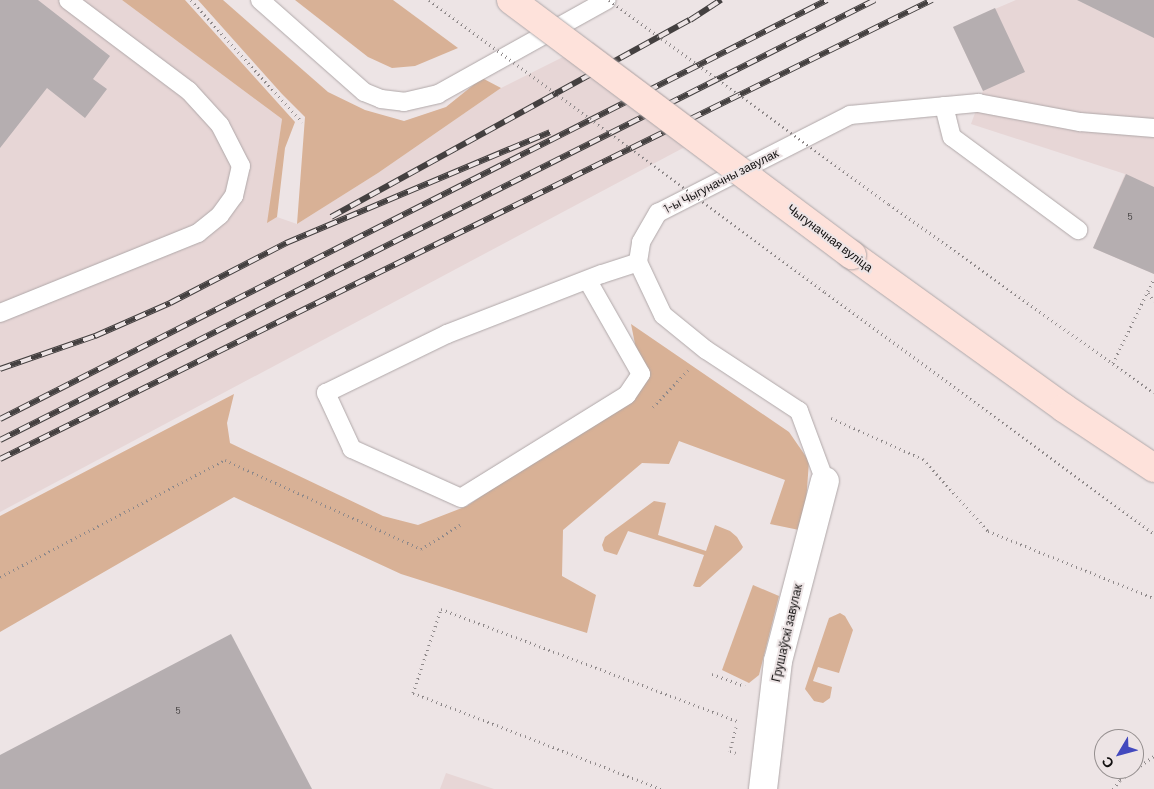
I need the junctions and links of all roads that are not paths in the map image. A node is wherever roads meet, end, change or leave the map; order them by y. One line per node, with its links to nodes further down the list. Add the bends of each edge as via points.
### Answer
1 (68, 0): 10 (lane, via 189,90 220,125 242,166 234,196 220,215 198,233)
2 (260, 0): 4 (lane, via 364,92 381,99 404,102 438,94)
3 (511, 0): 11 (main road, Чыгуначная вуліца, bridge, via 852,255 1064,408)
4 (608, 0)
5 (944, 106): 6 (lane, 1-ы Чыгуначны завулак, via 978,103 1080,122); 7 (lane, via 952,137); 8 (lane, 1-ы Чыгуначны завулак, via 850,115 710,186 658,213 641,242)
6 (1154, 128)
7 (1078, 230)
8 (638, 262): 9 (lane); 12 (lane, via 663,315 706,350 799,411)
9 (588, 281): 9 (lane, via 447,334 326,393 352,449 461,498 627,395 641,374)
10 (0, 313)
11 (1154, 468)
12 (825, 481): 13 (street, Грушаўскі завулак, via 778,660)
13 (763, 789)

